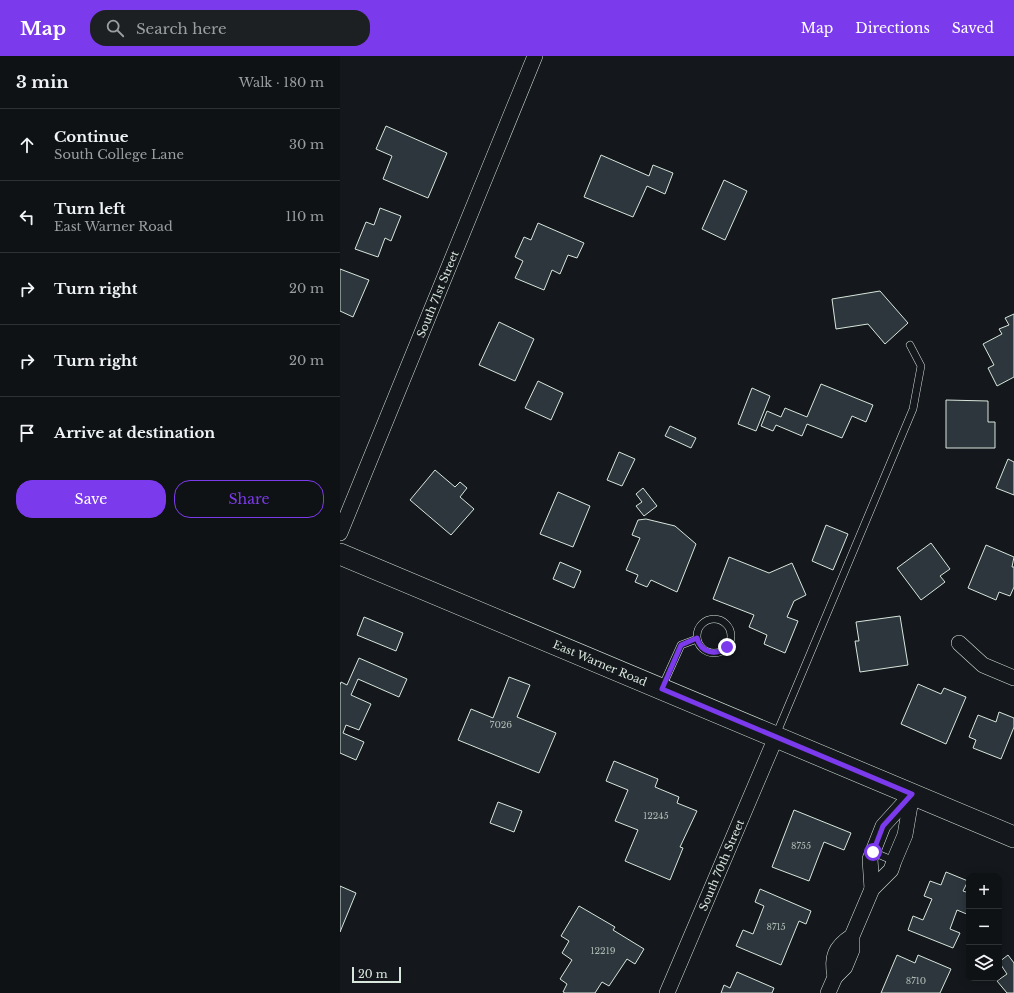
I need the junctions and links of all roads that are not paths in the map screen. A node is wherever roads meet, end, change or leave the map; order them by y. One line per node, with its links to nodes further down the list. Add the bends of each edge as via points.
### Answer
1 (535, 56): 3 (street, South 71st Street)
2 (910, 345): 9 (lane, via 921,366 913,409)
3 (340, 533)
4 (340, 554): 8 (main road, East Warner Road)
5 (697, 638): 5 (lane, via 699,626 711,618 724,622 731,634 727,647 716,653 701,648); 8 (lane, via 681,645)
6 (959, 643): 7 (street, via 983,665)
7 (1014, 678)
8 (662, 689): 9 (main road, East Warner Road)
9 (776, 737): 10 (main road, East Warner Road); 15 (street, South 70th Street)
10 (912, 794): 11 (main road, East Warner Road); 12 (street, via 883,826); 13 (street, via 905,835)
11 (1014, 838)
12 (873, 852): 13 (lane); 14 (street, via 870,859)
13 (894, 861): 14 (street, via 890,870)
14 (872, 889): 16 (street, via 852,936 840,944 832,963 835,977)
15 (667, 993)
16 (828, 993)

